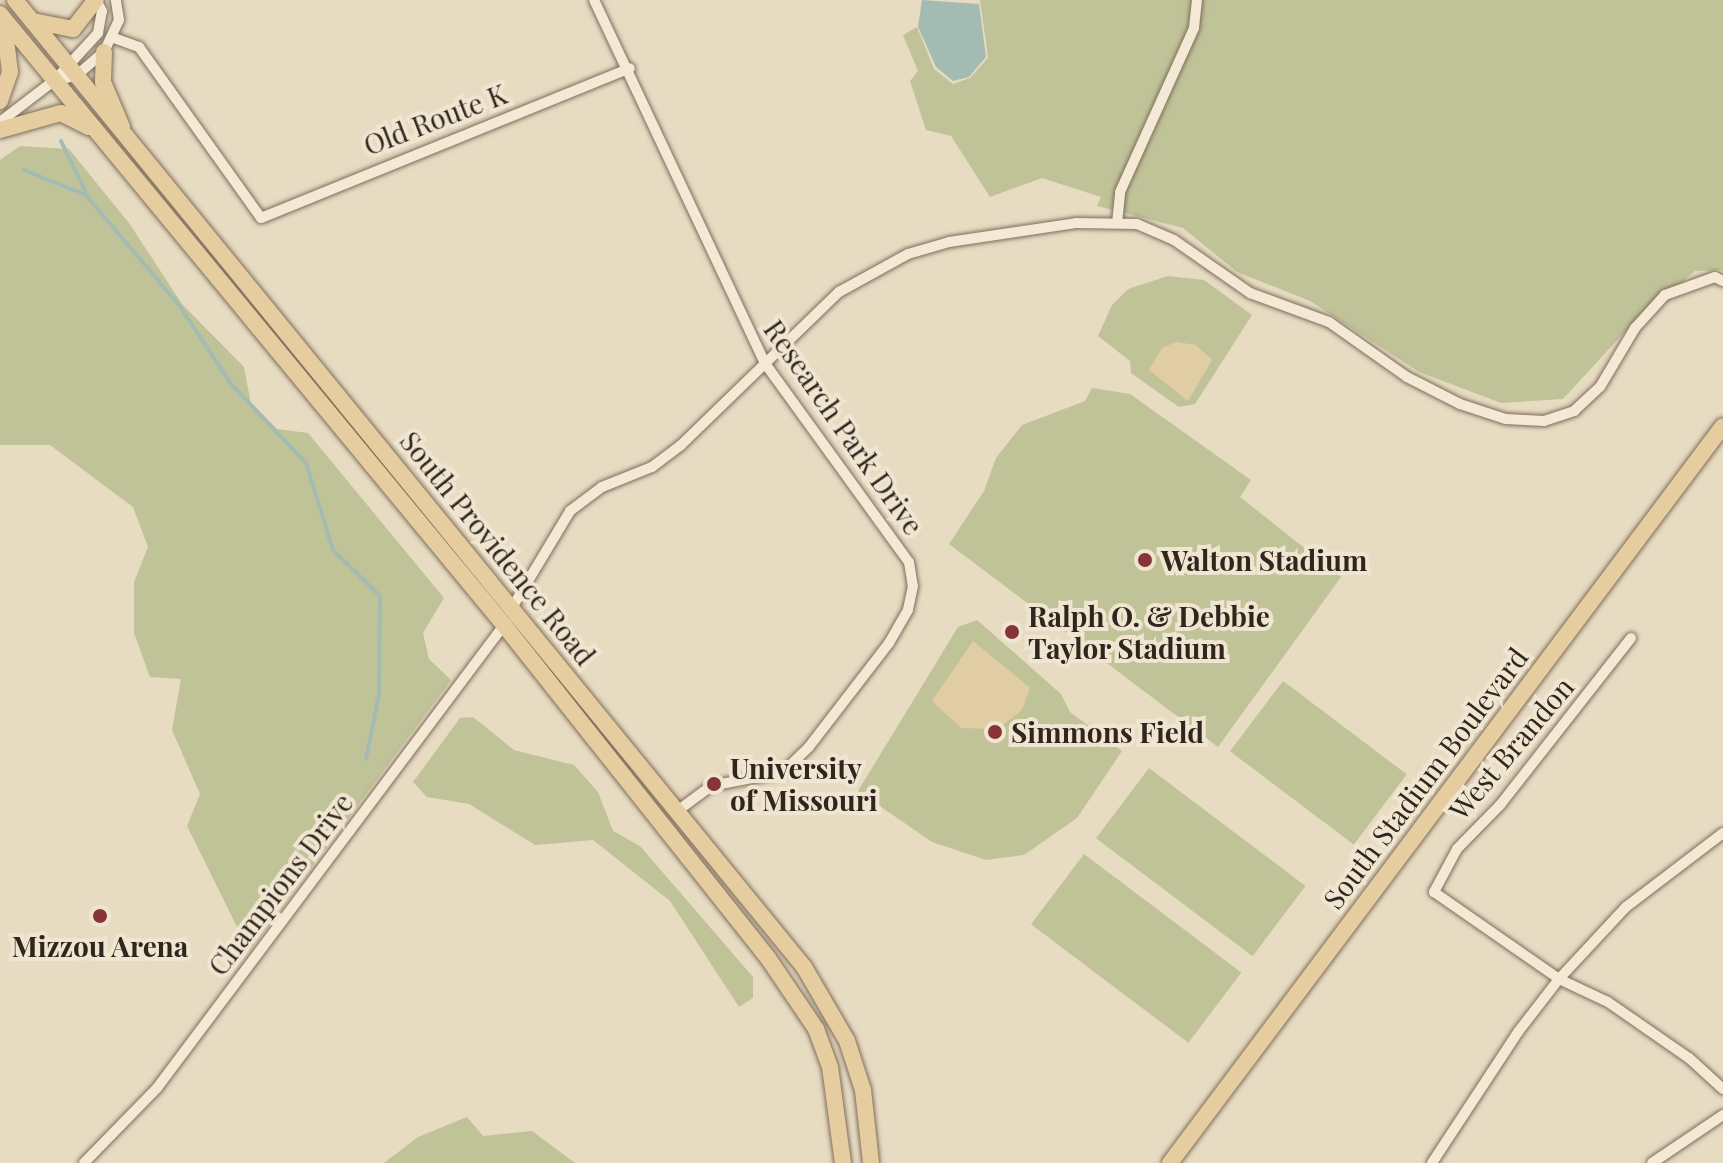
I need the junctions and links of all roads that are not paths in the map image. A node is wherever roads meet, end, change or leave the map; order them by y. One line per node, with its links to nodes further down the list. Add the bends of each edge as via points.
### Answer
1 (15, 0): 7 (main road, South Providence Road)
2 (96, 0): 7 (main road, via 73,29); 9 (street, via 102,11 98,33)
3 (116, 0): 8 (street)
4 (594, 0): 10 (street, Research Park Drive)
5 (1197, 0): 18 (street, via 1194,28 1120,192)
6 (1, 16): 12 (main road, South Providence Road); 13 (main road, via 10,70)
7 (31, 21): 9 (main road, South Providence Road)
8 (109, 45): 10 (street, Old Route K, via 139,47 261,218); 11 (street); 16 (main road, via 103,82)
9 (65, 63): 11 (main road, South Providence Road); 12 (street)
10 (630, 68): 20 (street, Research Park Drive)
11 (76, 76): 12 (street); 16 (main road, South Providence Road)
12 (55, 80): 14 (street); 17 (main road, South Providence Road)
13 (0, 101)
14 (0, 122)
15 (0, 130): 17 (main road, via 61,113)
16 (123, 133): 22 (main road, South Providence Road)
17 (99, 134): 23 (main road, South Providence Road)
18 (1117, 223): 19 (street, via 1137,224 1174,240 1250,293 1329,322 1407,377 1506,419 1544,421 1574,411 1600,387 1635,328 1665,295 1715,277); 20 (street, via 995,234 908,254 839,292)
19 (1723, 281)
20 (764, 362): 22 (street, via 681,445 570,511); 25 (street, Research Park Drive, via 909,562 910,598 889,643 809,747 783,772 711,786)
21 (1723, 426): 35 (main road, South Stadium Boulevard)
22 (513, 606): 25 (main road, South Providence Road)
23 (504, 625): 30 (main road, South Providence Road, via 768,958 816,1029 830,1067); 31 (street, Champions Drive, via 157,1088)
24 (1631, 638): 27 (street, West Brandon, via 1501,804 1457,849 1434,892)
25 (676, 812): 34 (main road, South Providence Road, via 830,1005 863,1090)
26 (1723, 833): 27 (street, via 1626,907)
27 (1559, 979): 28 (street, via 1608,1002 1689,1058); 36 (street)
28 (1723, 1089)
29 (1723, 1115): 37 (street)
30 (843, 1136): 32 (main road, South Providence Road); 33 (main road)
31 (84, 1163)
32 (843, 1163)
33 (853, 1163)
34 (871, 1163)
35 (1170, 1163)
36 (1432, 1163)
37 (1652, 1163)

